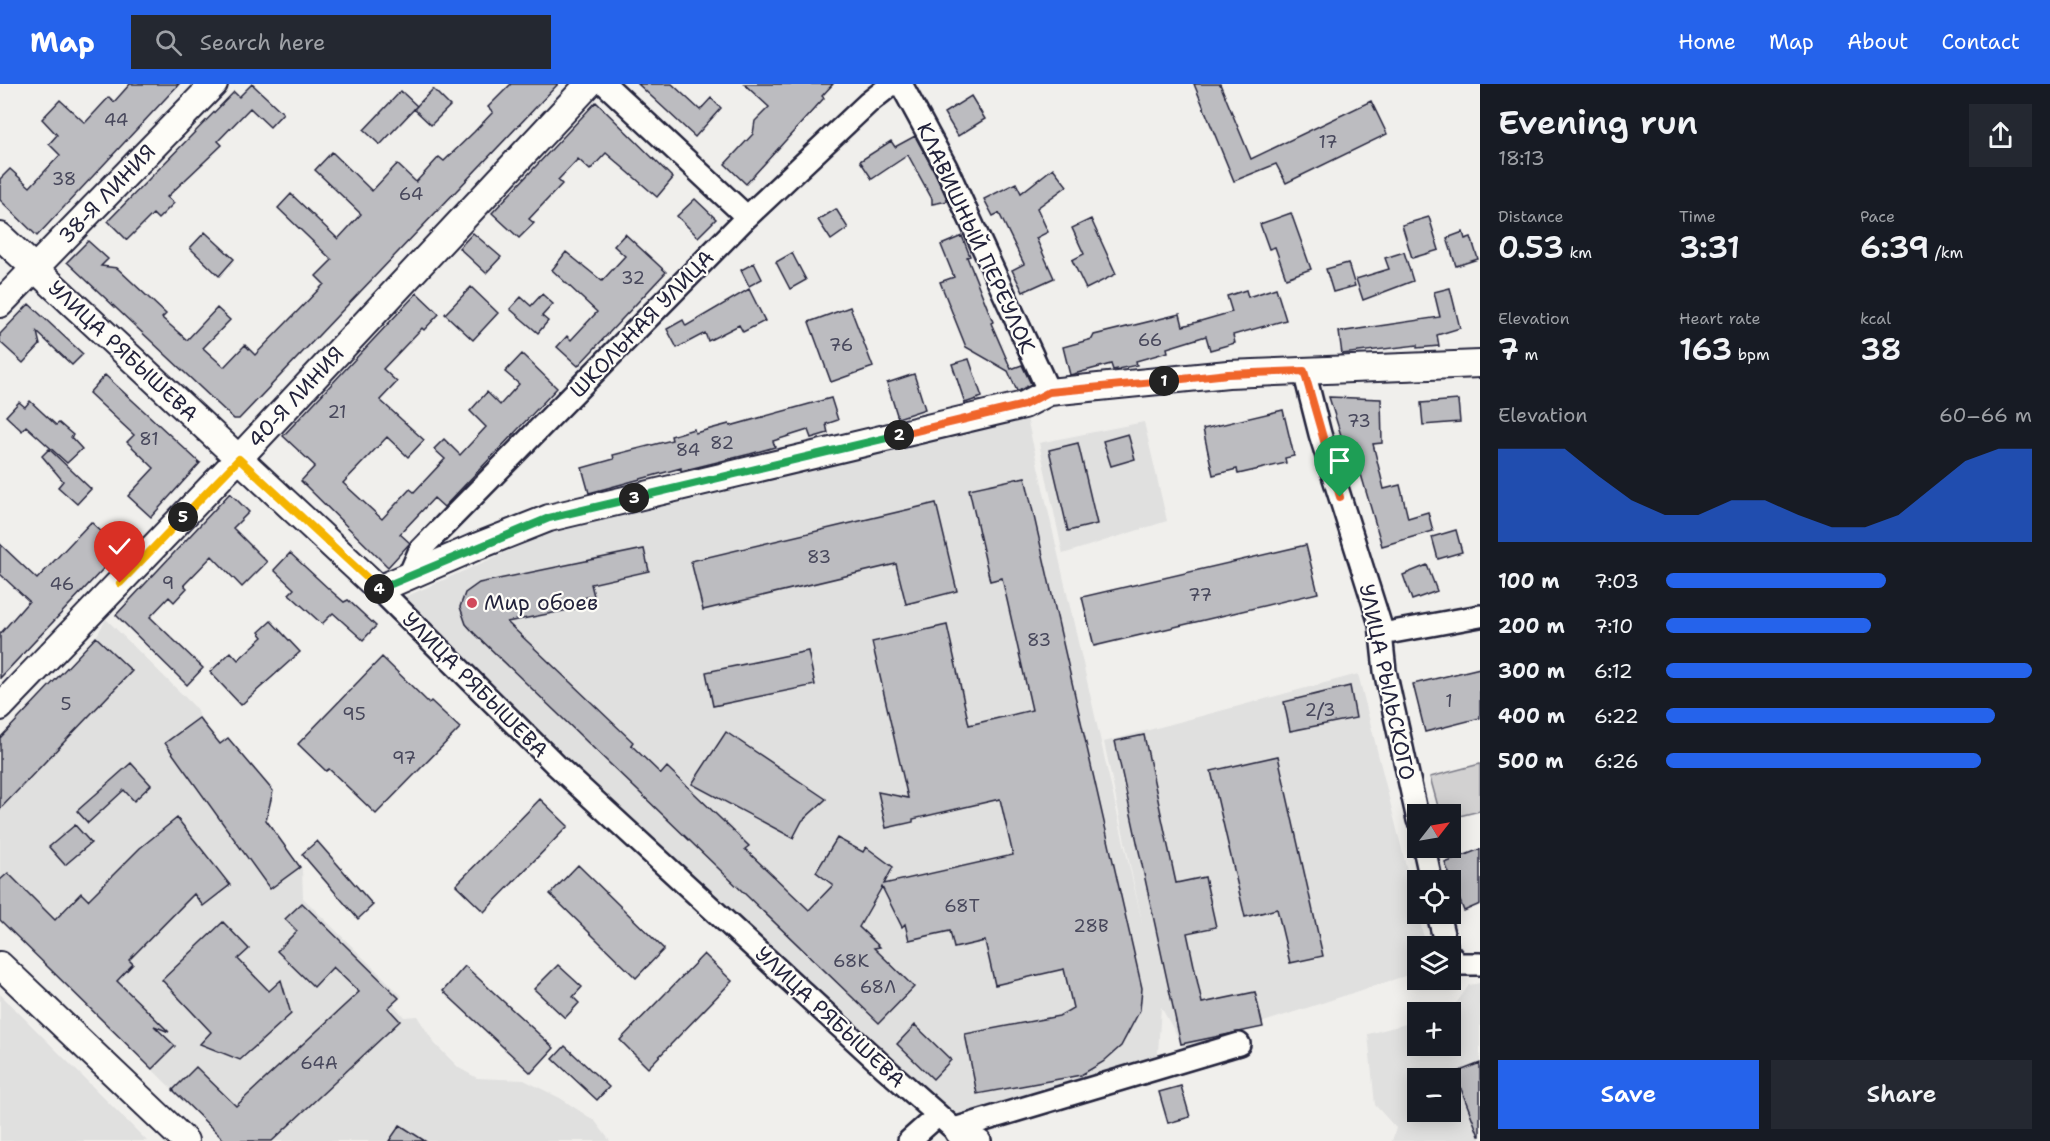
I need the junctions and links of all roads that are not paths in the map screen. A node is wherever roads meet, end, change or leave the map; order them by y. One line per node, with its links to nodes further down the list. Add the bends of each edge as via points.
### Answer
1 (214, 84): 8 (street, 38-Я ЛИНИЯ)
2 (589, 84): 13 (street, 40-Я ЛИНИЯ)
3 (605, 84): 6 (street)
4 (892, 84): 6 (street, ШКОЛЬНАЯ УЛИЦА)
5 (901, 84): 12 (street, КЛАВИШНЫЙ ПЕРЕУЛОК, via 946,167)
6 (747, 217): 14 (street, ШКОЛЬНАЯ УЛИЦА, via 420,550)
7 (0, 236): 8 (street, УЛИЦА РЯБЫШЕВА)
8 (34, 269): 9 (street, 38-Я ЛИНИЯ); 13 (street, УЛИЦА РЯБЫШЕВА)
9 (0, 304)
10 (1480, 364): 11 (street)
11 (1304, 371): 12 (street, via 1228,374); 17 (street, УЛИЦА РЫЛЬСКОГО)
12 (1049, 392): 14 (street, via 1024,405 549,518)
13 (239, 459): 15 (street, УЛИЦА РЯБЫШЕВА); 18 (street, 40-Я ЛИНИЯ)
14 (408, 578): 15 (street)
15 (380, 589): 24 (street, УЛИЦА РЯБЫШЕВА, via 556,765)
16 (1480, 616): 17 (street)
17 (1382, 634): 19 (street, УЛИЦА РЫЛЬСКОГО, via 1385,671)
18 (0, 707)
19 (1414, 804)
20 (1461, 964): 21 (street)
21 (1480, 964)
22 (0, 965): 26 (street)
23 (1239, 1044): 25 (street)
24 (937, 1116): 25 (street, УЛИЦА РЯБЫШЕВА); 27 (street)
25 (958, 1135): 28 (street, УЛИЦА РЯБЫШЕВА)
26 (185, 1141)
27 (909, 1141)
28 (980, 1141)

